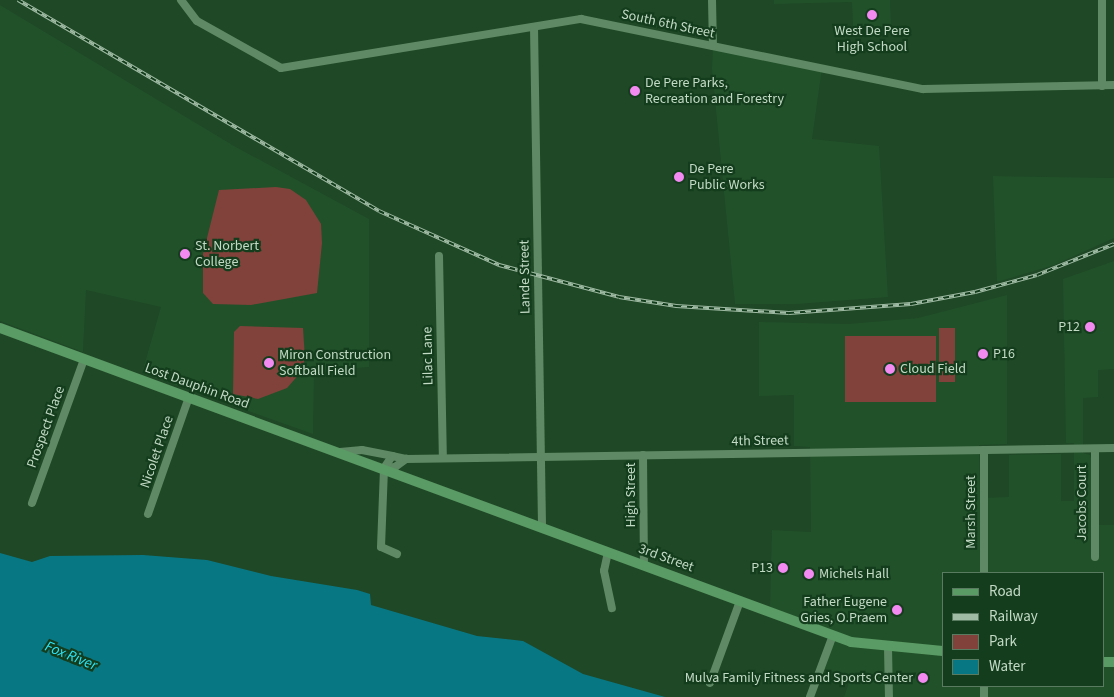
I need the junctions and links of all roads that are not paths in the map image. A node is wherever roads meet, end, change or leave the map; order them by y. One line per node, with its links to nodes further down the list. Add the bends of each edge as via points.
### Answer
1 (181, 0): 4 (street, South 6th Street, via 197,21 281,68)
2 (712, 0): 5 (street)
3 (1102, 0): 6 (street)
4 (534, 27): 5 (street, South 6th Street, via 581,19); 18 (street, Lande Street)
5 (713, 46): 6 (street, South 6th Street, via 923,89)
6 (1102, 86): 7 (street, South 6th Street)
7 (1114, 86)
8 (439, 256): 19 (street, Lilac Lane)
9 (0, 328): 10 (main road, Lost Dauphin Road)
10 (84, 359): 11 (main road, Lost Dauphin Road); 22 (street, Prospect Place)
11 (189, 397): 15 (main road, Lost Dauphin Road); 23 (street, Nicolet Place)
12 (1095, 448): 13 (street, 4th Street); 14 (street, 4th Street); 27 (street, Jacobs Court)
13 (1114, 448)
14 (984, 450): 16 (street, 4th Street); 29 (street, Marsh Street)
15 (339, 452): 17 (street, 4th Street, via 362,450); 21 (main road, Lost Dauphin Road)
16 (644, 455): 18 (street, 4th Street); 28 (street, High Street)
17 (392, 456): 20 (street, 4th Street); 21 (street)
18 (541, 456): 19 (street, 4th Street); 24 (street, Lande Street)
19 (443, 457): 20 (street, 4th Street)
20 (406, 459): 21 (street, 4th Street, via 395,467)
21 (384, 468): 24 (main road, 3rd Street); 26 (street, via 381,547)
22 (32, 503)
23 (148, 514)
24 (542, 527): 25 (main road, 3rd Street)
25 (608, 552): 28 (main road, 3rd Street); 31 (street, via 604,571)
26 (397, 554)
27 (1095, 557)
28 (644, 565): 30 (main road, 3rd Street)
29 (984, 572)
30 (740, 601): 32 (main road, 3rd Street); 35 (street)
31 (612, 608)
32 (833, 635): 33 (main road, 3rd Street); 36 (street)
33 (888, 647): 34 (main road, 3rd Street); 37 (street)
34 (942, 651)
35 (710, 683)
36 (810, 697)
37 (889, 697)

